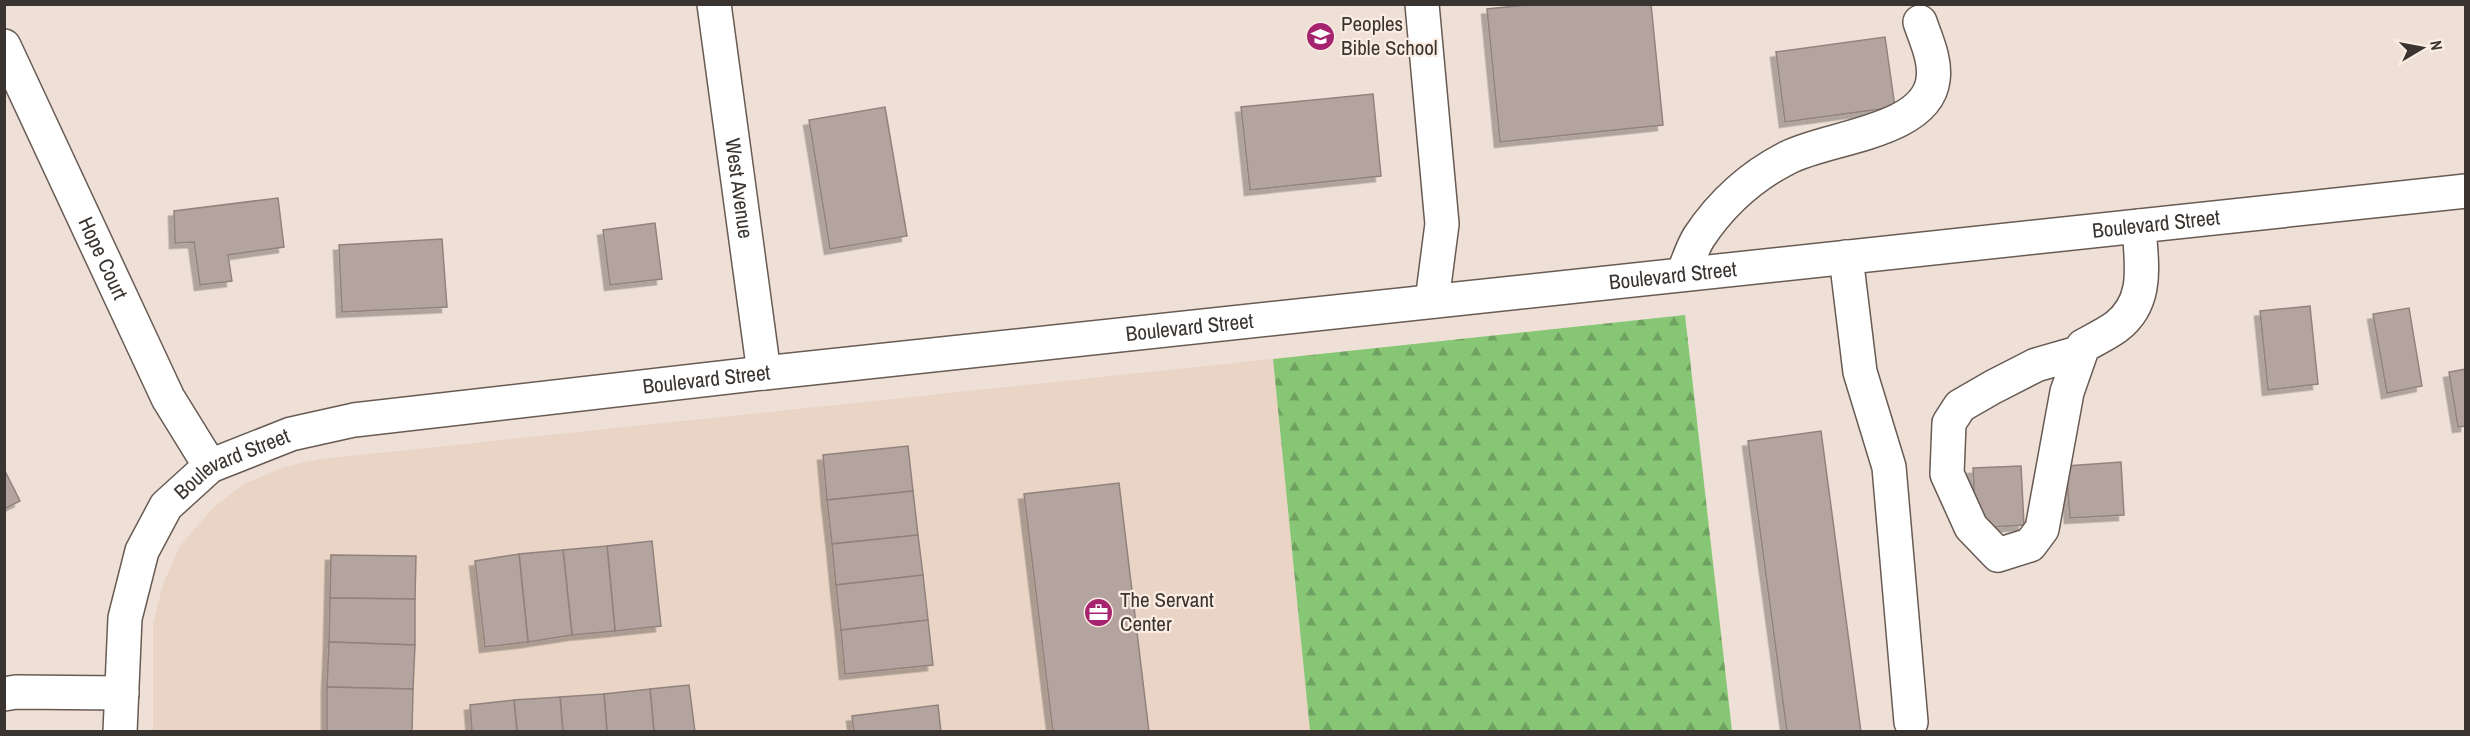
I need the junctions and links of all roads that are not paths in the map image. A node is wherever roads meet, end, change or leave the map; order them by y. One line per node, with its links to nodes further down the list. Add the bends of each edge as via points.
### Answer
1 (714, 4): 11 (street, West Avenue)
2 (1422, 4): 9 (street, via 1442,224)
3 (1920, 22): 8 (street, via 1932,58 1933,79 1914,112 1889,126 1787,157 1733,194 1698,238)
4 (4, 46): 12 (street, Hope Court, via 168,398)
5 (2466, 191): 6 (street, Boulevard Street)
6 (2139, 226): 7 (street, Boulevard Street); 10 (street, via 2139,297 2117,326)
7 (1846, 257): 8 (street, Boulevard Street); 15 (street, via 1860,372 1889,467)
8 (1683, 274): 9 (street, Boulevard Street)
9 (1432, 301): 11 (street, Boulevard Street)
10 (2081, 351): 10 (street, via 2067,392 2042,529 2030,544 1998,555 1971,527 1947,474 1949,423 1960,406 1993,387 2036,365)
11 (764, 373): 12 (street, Boulevard Street, via 354,420 291,434)
12 (210, 466): 13 (street, Boulevard Street, via 166,506 142,551 125,618)
13 (122, 693): 14 (street); 16 (street, Boulevard Street)
14 (4, 694)
15 (1911, 722)
16 (120, 732)

